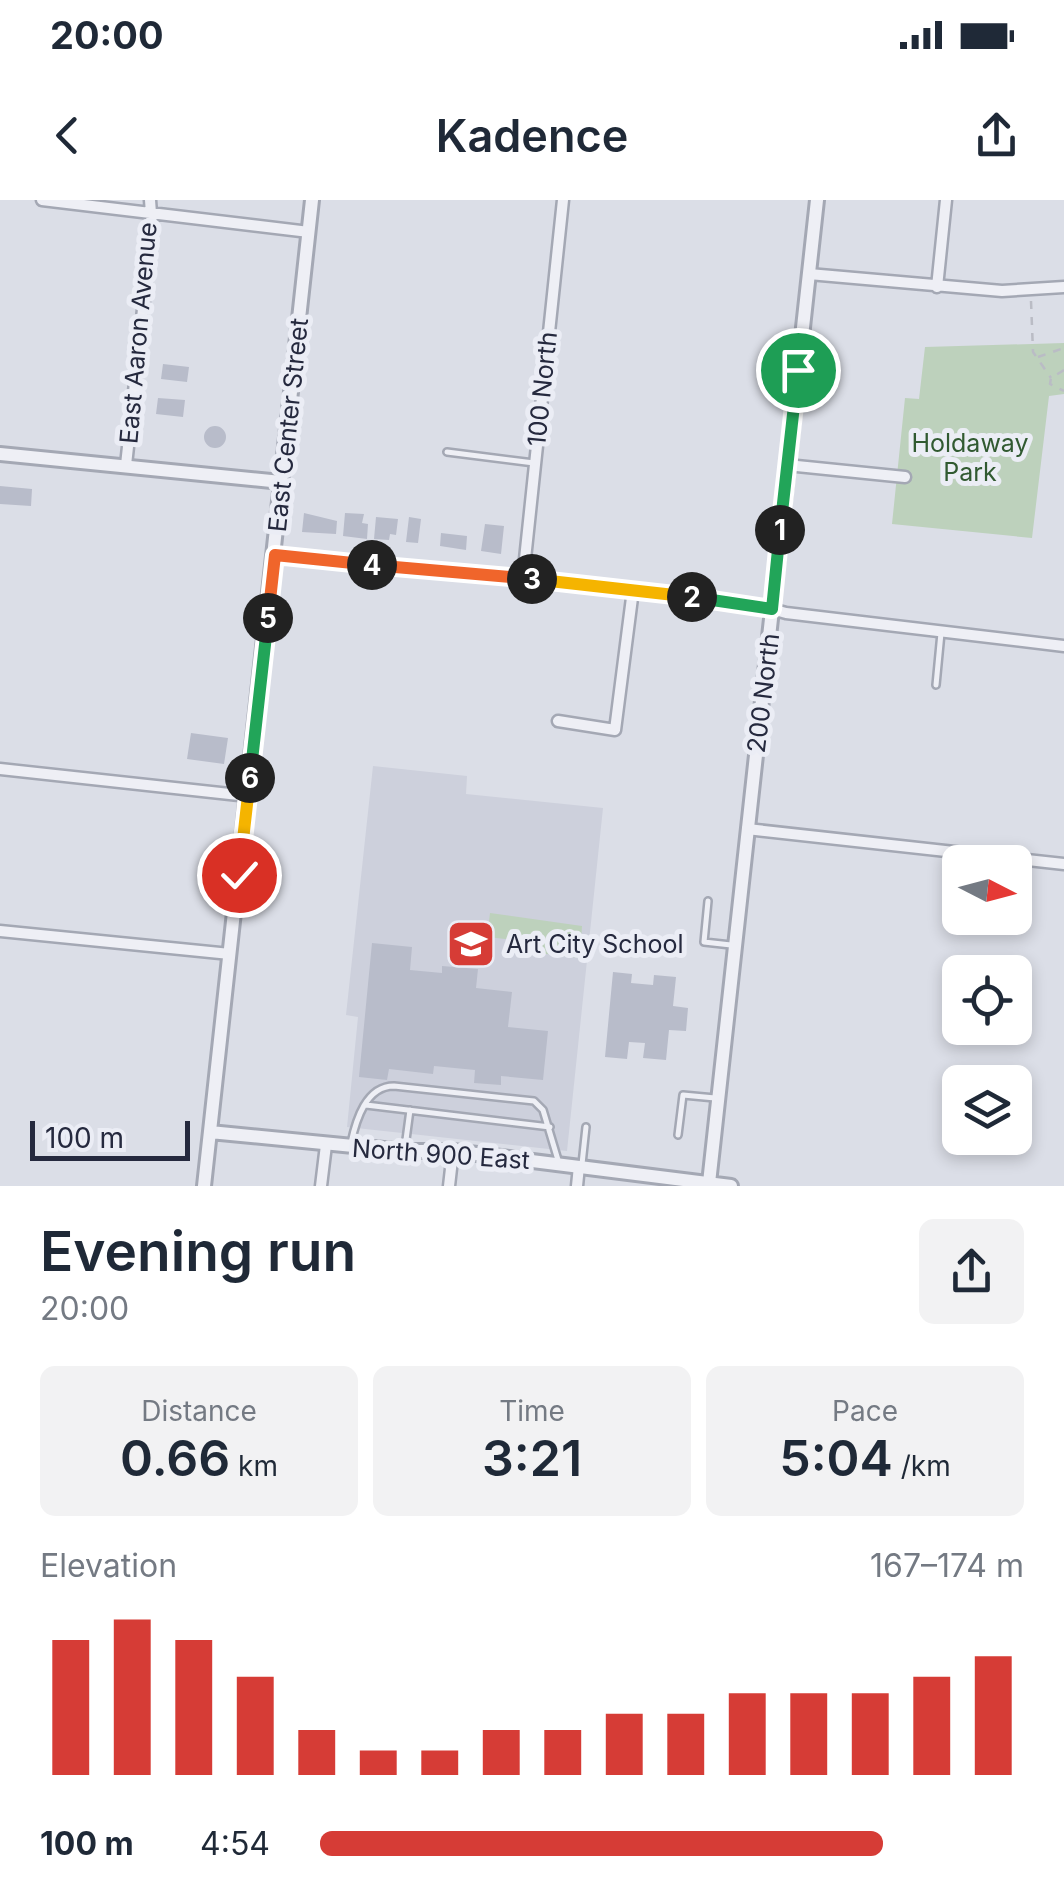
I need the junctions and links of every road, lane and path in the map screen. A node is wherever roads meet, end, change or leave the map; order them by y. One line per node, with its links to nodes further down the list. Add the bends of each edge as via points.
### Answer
1 (42, 200): 7 (street)
2 (150, 200): 7 (street, East Aaron Avenue)
3 (312, 200): 8 (street, East Center Street)
4 (563, 200): 20 (street, 100 North)
5 (817, 200): 9 (street, 200 North)
6 (946, 200): 10 (street)
7 (149, 214): 8 (street); 21 (street, East Aaron Avenue)
8 (309, 232): 24 (street, East Center Street)
9 (809, 274): 10 (street); 22 (street, 200 North)
10 (937, 287): 12 (street)
11 (1064, 287): 12 (street)
12 (1030, 290): 14 (path)
13 (1064, 348): 14 (path)
14 (1036, 357): 16 (path)
15 (1064, 370): 16 (path)
16 (1051, 378): 17 (path, via 1051,387)
17 (1064, 391)
18 (447, 452): 20 (lane)
19 (0, 454): 21 (street)
20 (534, 462): 26 (street, 100 North)
21 (126, 465): 24 (street)
22 (787, 465): 23 (street); 28 (street, 200 North)
23 (904, 478)
24 (282, 482): 25 (street, East Center Street)
25 (275, 555): 26 (street); 34 (street, East Center Street)
26 (523, 578): 27 (street)
27 (633, 590): 28 (street); 32 (street, via 616,730)
28 (772, 609): 29 (street); 35 (street, 200 North)
29 (941, 633): 30 (street); 31 (lane)
30 (1064, 646)
31 (936, 685)
32 (558, 721)
33 (0, 769): 34 (street)
34 (248, 796): 40 (street, East Center Street)
35 (747, 829): 36 (street); 39 (street, 200 North)
36 (1064, 864)
37 (708, 902): 39 (lane, via 704,942)
38 (0, 931): 40 (street)
39 (734, 945): 41 (street, 200 North)
40 (230, 954): 46 (street, East Center Street)
41 (718, 1099): 47 (lane, via 684,1095); 54 (street, 200 North)
42 (366, 1105): 43 (lane); 44 (lane, via 389,1085 528,1100); 49 (lane)
43 (410, 1110): 44 (lane); 51 (lane)
44 (550, 1127): 52 (lane)
45 (586, 1127): 53 (lane)
46 (210, 1132): 48 (street, North 900 East); 55 (street, East Center Street)
47 (678, 1135)
48 (326, 1145): 49 (street, North 900 East); 56 (street)
49 (350, 1147): 51 (street, North 900 East)
50 (453, 1151): 51 (street, North 900 East); 52 (street, North 900 East); 57 (street)
51 (404, 1152)
52 (558, 1163): 53 (street, North 900 East)
53 (580, 1166): 54 (street, North 900 East); 58 (street)
54 (709, 1185): 59 (street, North 900 East)
55 (204, 1186)
56 (322, 1186)
57 (450, 1186)
58 (576, 1186)
59 (731, 1186)

